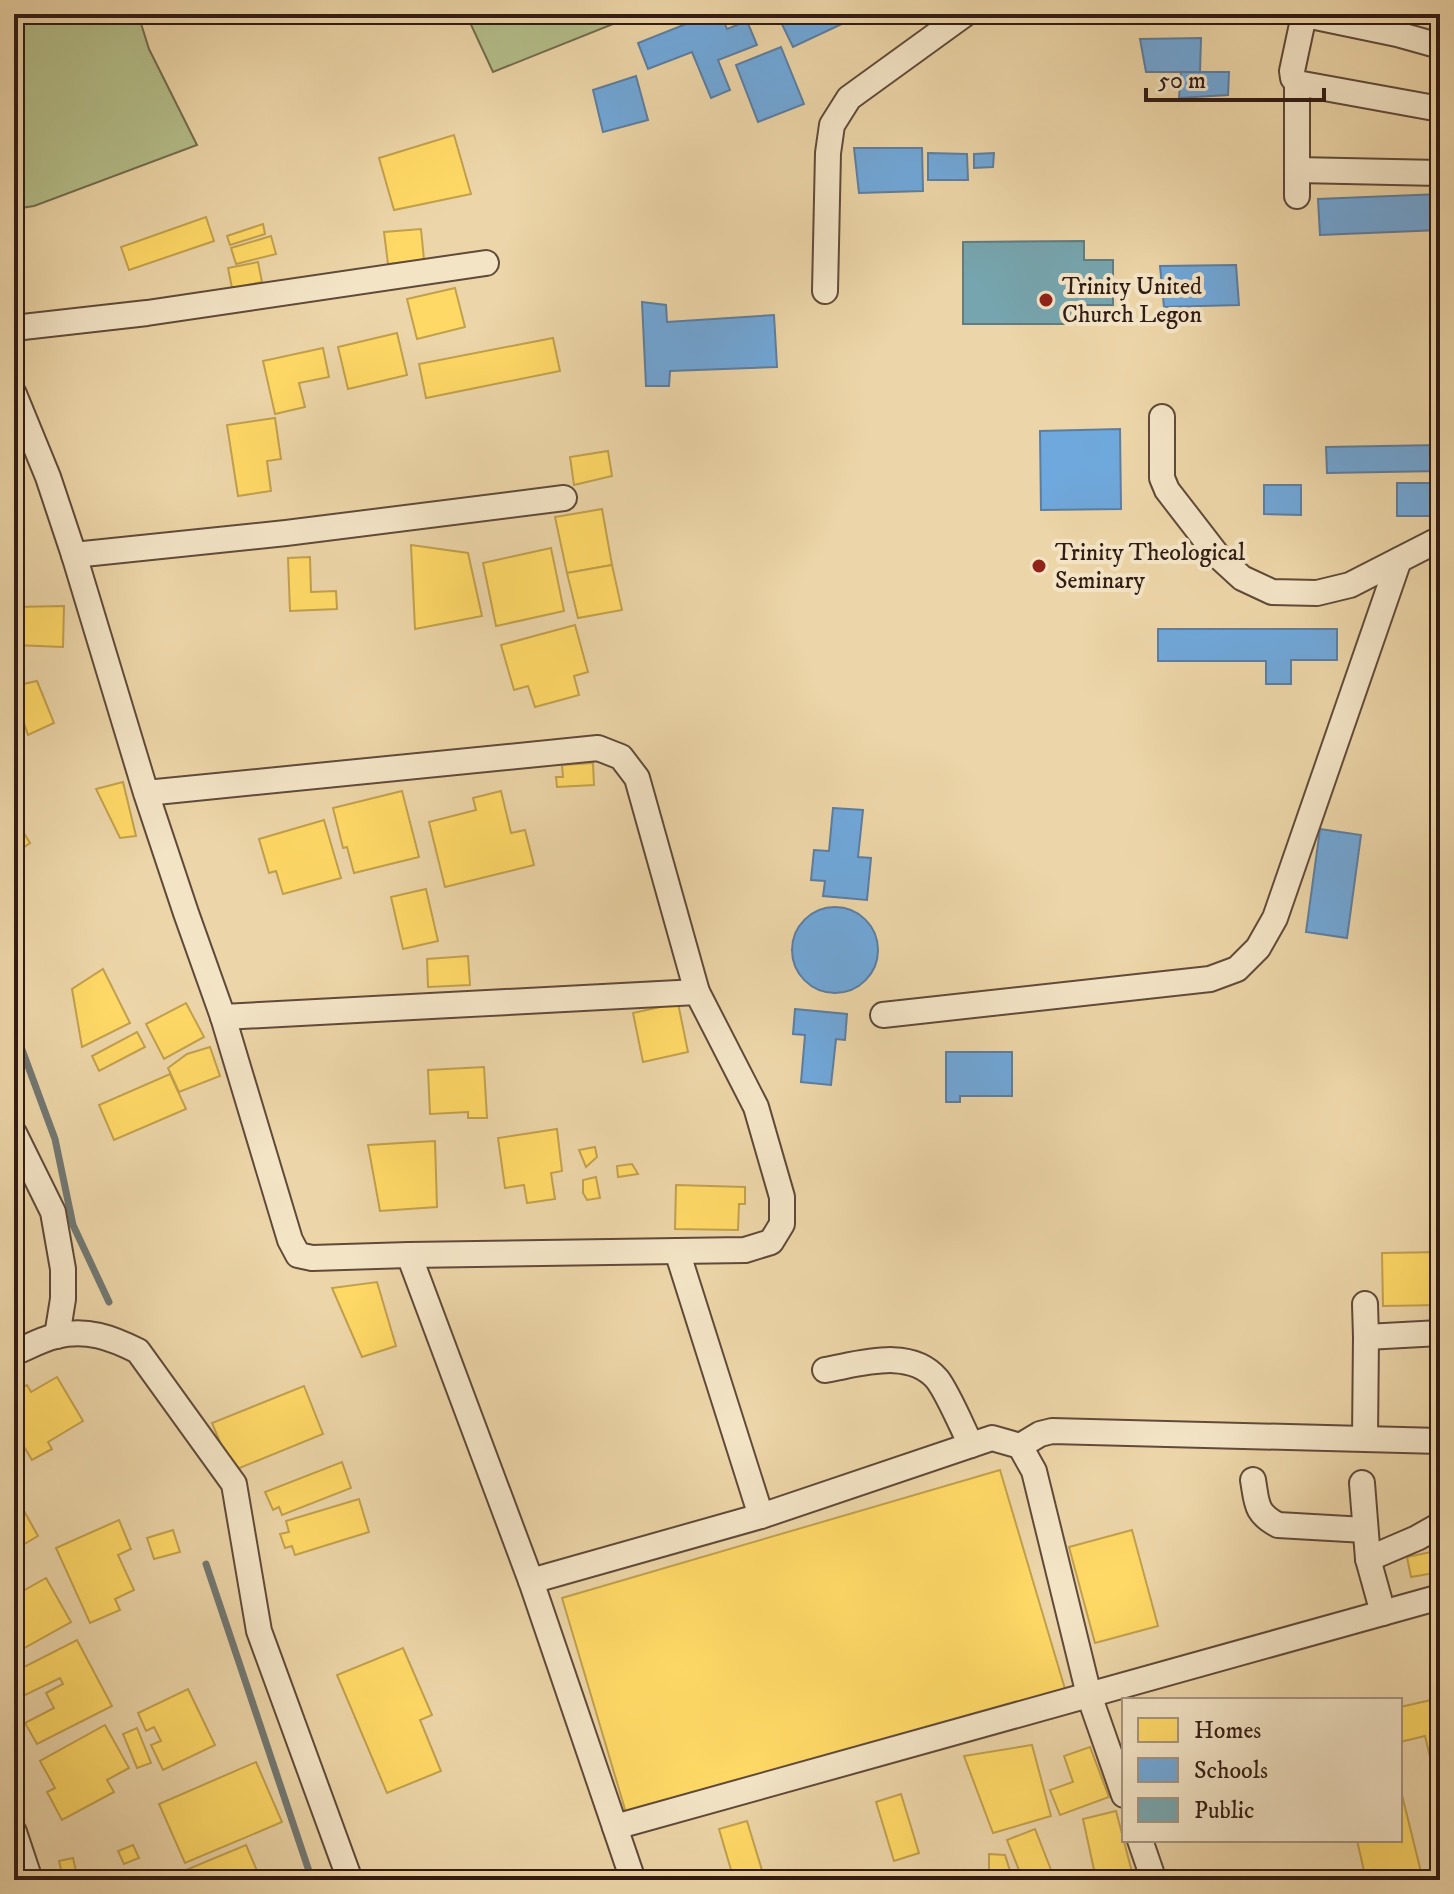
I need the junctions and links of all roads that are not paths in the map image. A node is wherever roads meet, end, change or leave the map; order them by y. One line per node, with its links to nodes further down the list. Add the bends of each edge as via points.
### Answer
1 (965, 14): 11 (street, via 849,98 832,125)
2 (1302, 14): 3 (street); 5 (street, via 1292,71)
3 (1399, 24): 4 (street)
4 (1440, 46)
5 (1297, 83): 6 (street); 7 (street)
6 (1440, 109)
7 (1297, 170): 8 (street); 9 (street)
8 (1440, 173)
9 (1297, 196)
10 (486, 263): 12 (street)
11 (825, 291)
12 (14, 328)
13 (14, 394): 17 (street)
14 (1162, 417): 18 (street, via 1162,478 1167,490 1242,578 1272,592 1317,593 1350,585)
15 (564, 498): 17 (street)
16 (1440, 539): 18 (street)
17 (74, 555): 19 (street)
18 (1399, 560): 21 (street, via 1275,918 1258,948 1237,969 1210,979)
19 (146, 793): 20 (street, via 598,748 621,757 637,778); 22 (street)
20 (697, 992): 22 (street); 24 (street, via 756,1107 782,1197 782,1224 771,1242 745,1250)
21 (883, 1015)
22 (223, 1017): 25 (street, via 298,1255)
23 (14, 1133): 28 (street, via 53,1212 63,1269)
24 (677, 1251): 25 (street); 38 (street)
25 (409, 1255): 42 (street)
26 (1365, 1304): 29 (street)
27 (1440, 1333): 29 (street)
28 (57, 1336): 30 (street); 51 (street, via 91,1333 138,1351 234,1484 259,1631)
29 (1366, 1337): 32 (street)
30 (14, 1353)
31 (825, 1370): 34 (street, via 885,1360 924,1367 938,1381)
32 (1365, 1438): 33 (street); 35 (street, via 1052,1431)
33 (1440, 1441)
34 (971, 1445): 35 (street, via 992,1438); 38 (street)
35 (1020, 1446): 45 (street, via 1044,1505)
36 (1253, 1480): 40 (street, via 1258,1508 1278,1525)
37 (1362, 1483): 40 (street)
38 (761, 1516): 42 (street)
39 (1440, 1525): 41 (street)
40 (1365, 1530): 41 (street)
41 (1368, 1559): 44 (street)
42 (531, 1581): 47 (street)
43 (1440, 1597): 44 (street)
44 (1383, 1613): 45 (street)
45 (1089, 1695): 46 (street); 47 (street)
46 (1122, 1789)
47 (615, 1827): 52 (street)
48 (14, 1832): 50 (street)
49 (1141, 1842): 53 (street)
50 (30, 1880)
51 (350, 1880)
52 (633, 1880)
53 (1152, 1880)

